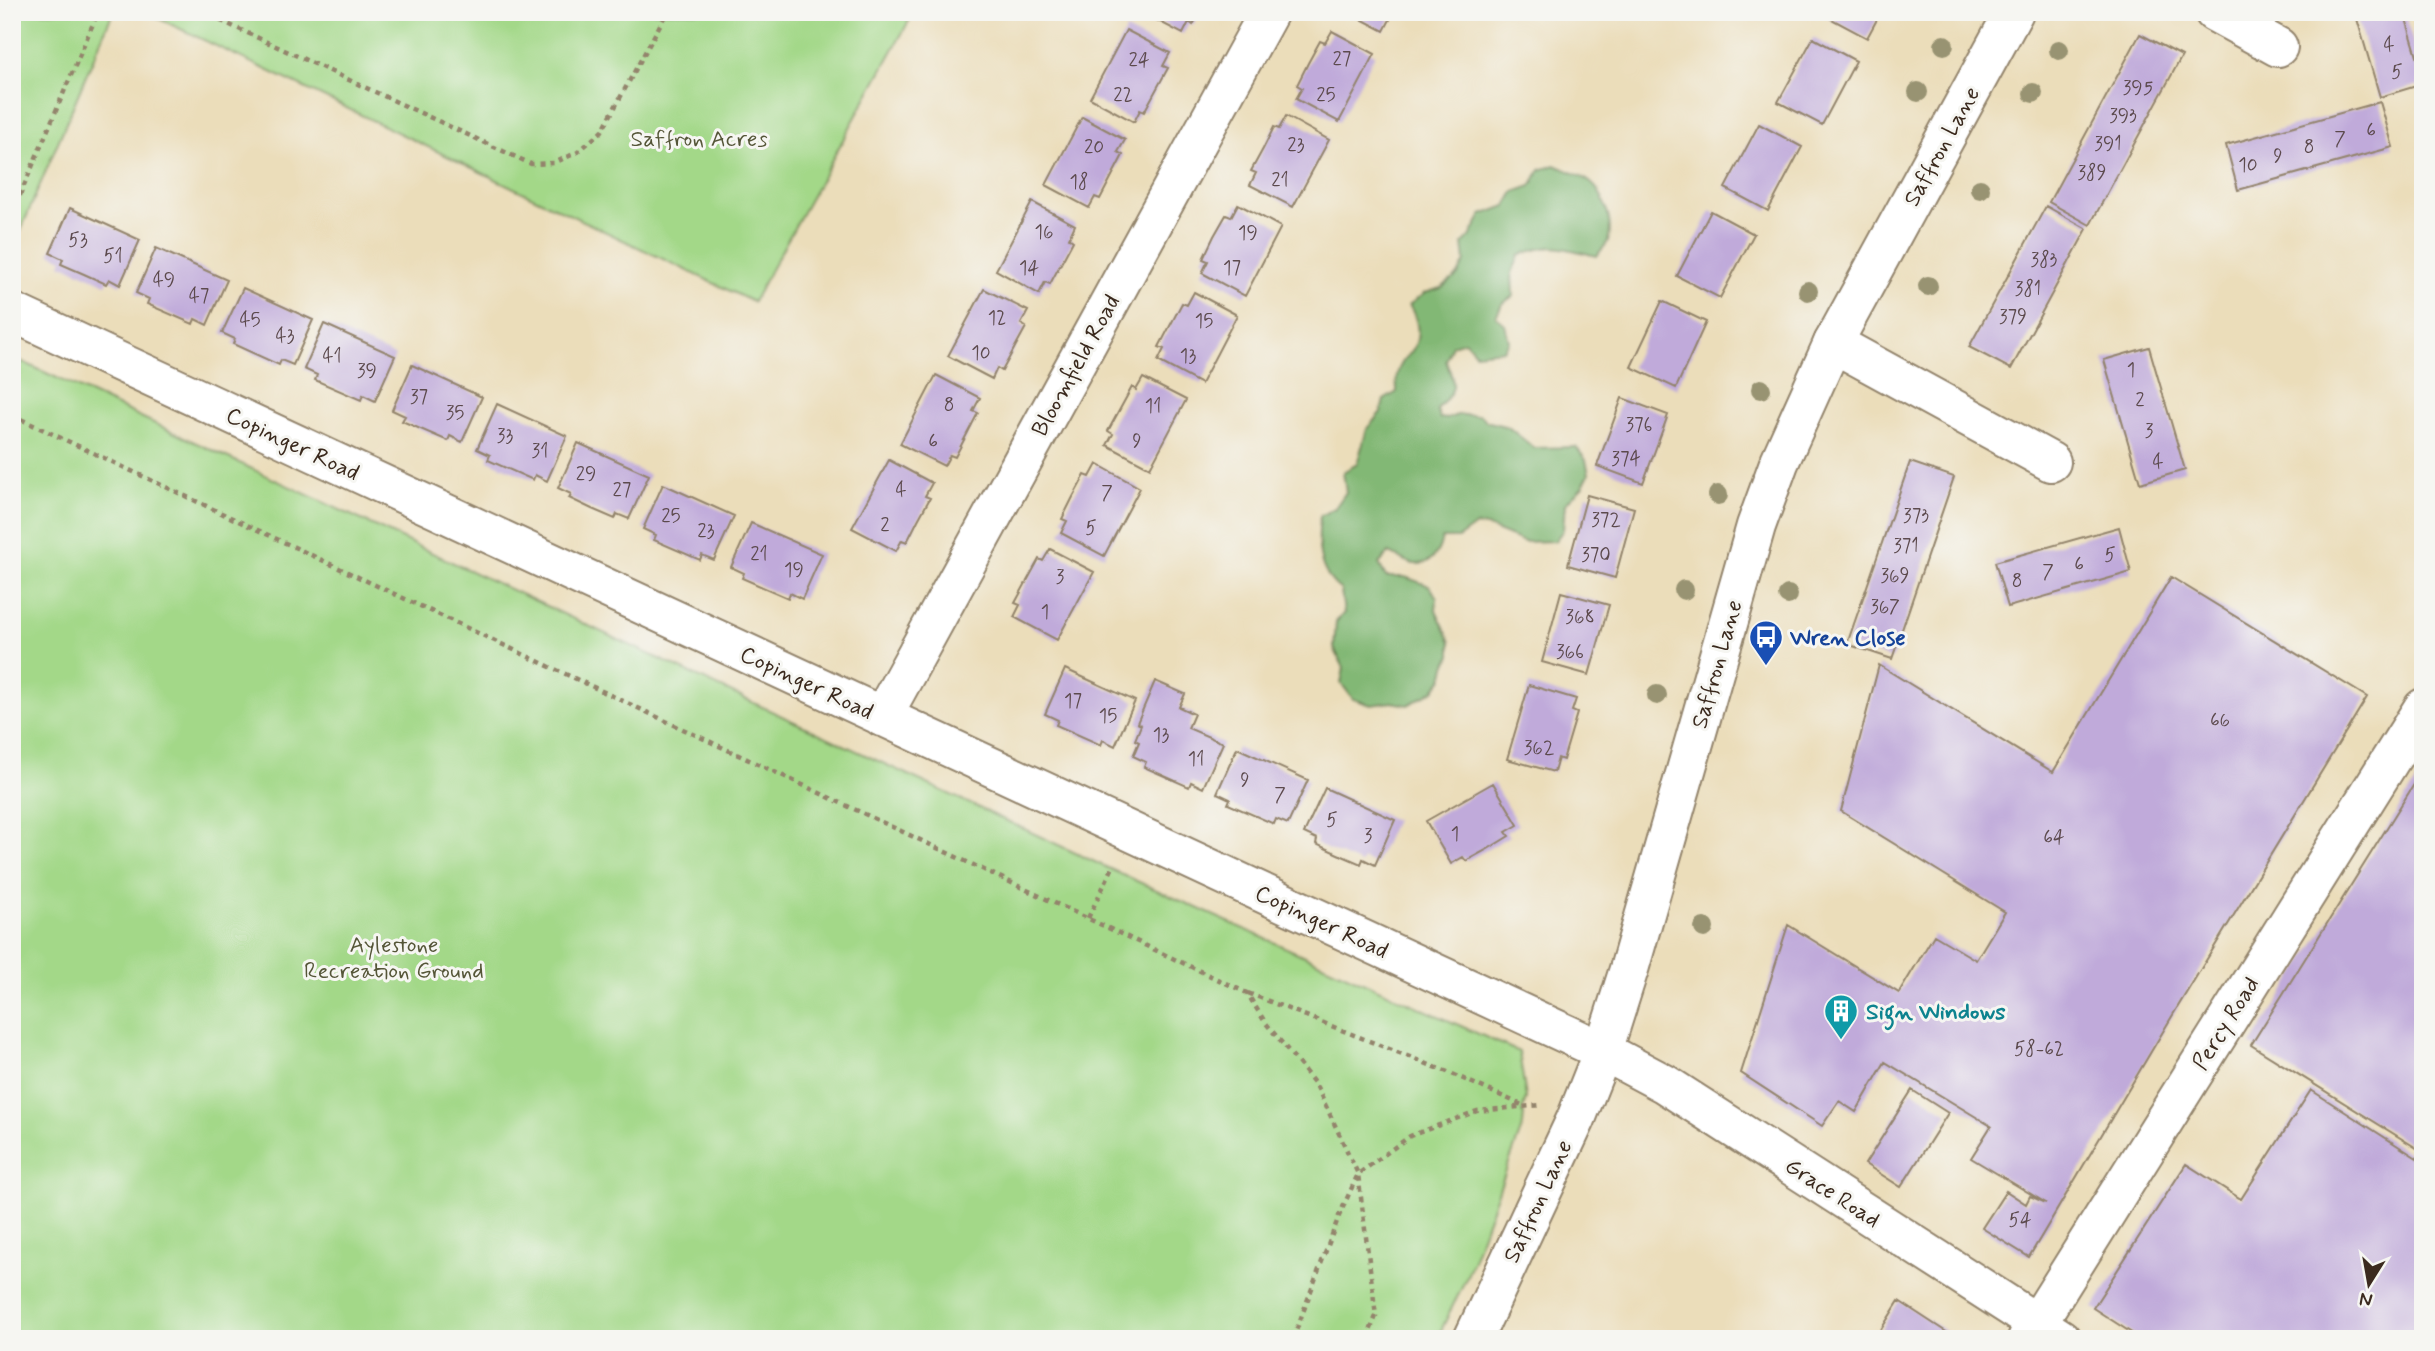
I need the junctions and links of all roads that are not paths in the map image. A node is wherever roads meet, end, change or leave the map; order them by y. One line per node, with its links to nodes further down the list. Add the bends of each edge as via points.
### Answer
1 (1269, 12): 9 (street, Bloomfield Road)
2 (2014, 12): 6 (street, Saffron Lane)
3 (2214, 12): 4 (street)
4 (2278, 47)
5 (12, 313): 9 (street, Copinger Road)
6 (1833, 343): 7 (street); 10 (street, Saffron Lane, via 1756,526)
7 (2051, 462)
8 (2423, 708): 11 (street, Percy Road)
9 (882, 717): 10 (street, Copinger Road)
10 (1603, 1051): 11 (street, Grace Road, via 1673,1089); 12 (street, Saffron Lane)
11 (2042, 1334)
12 (1473, 1339)

